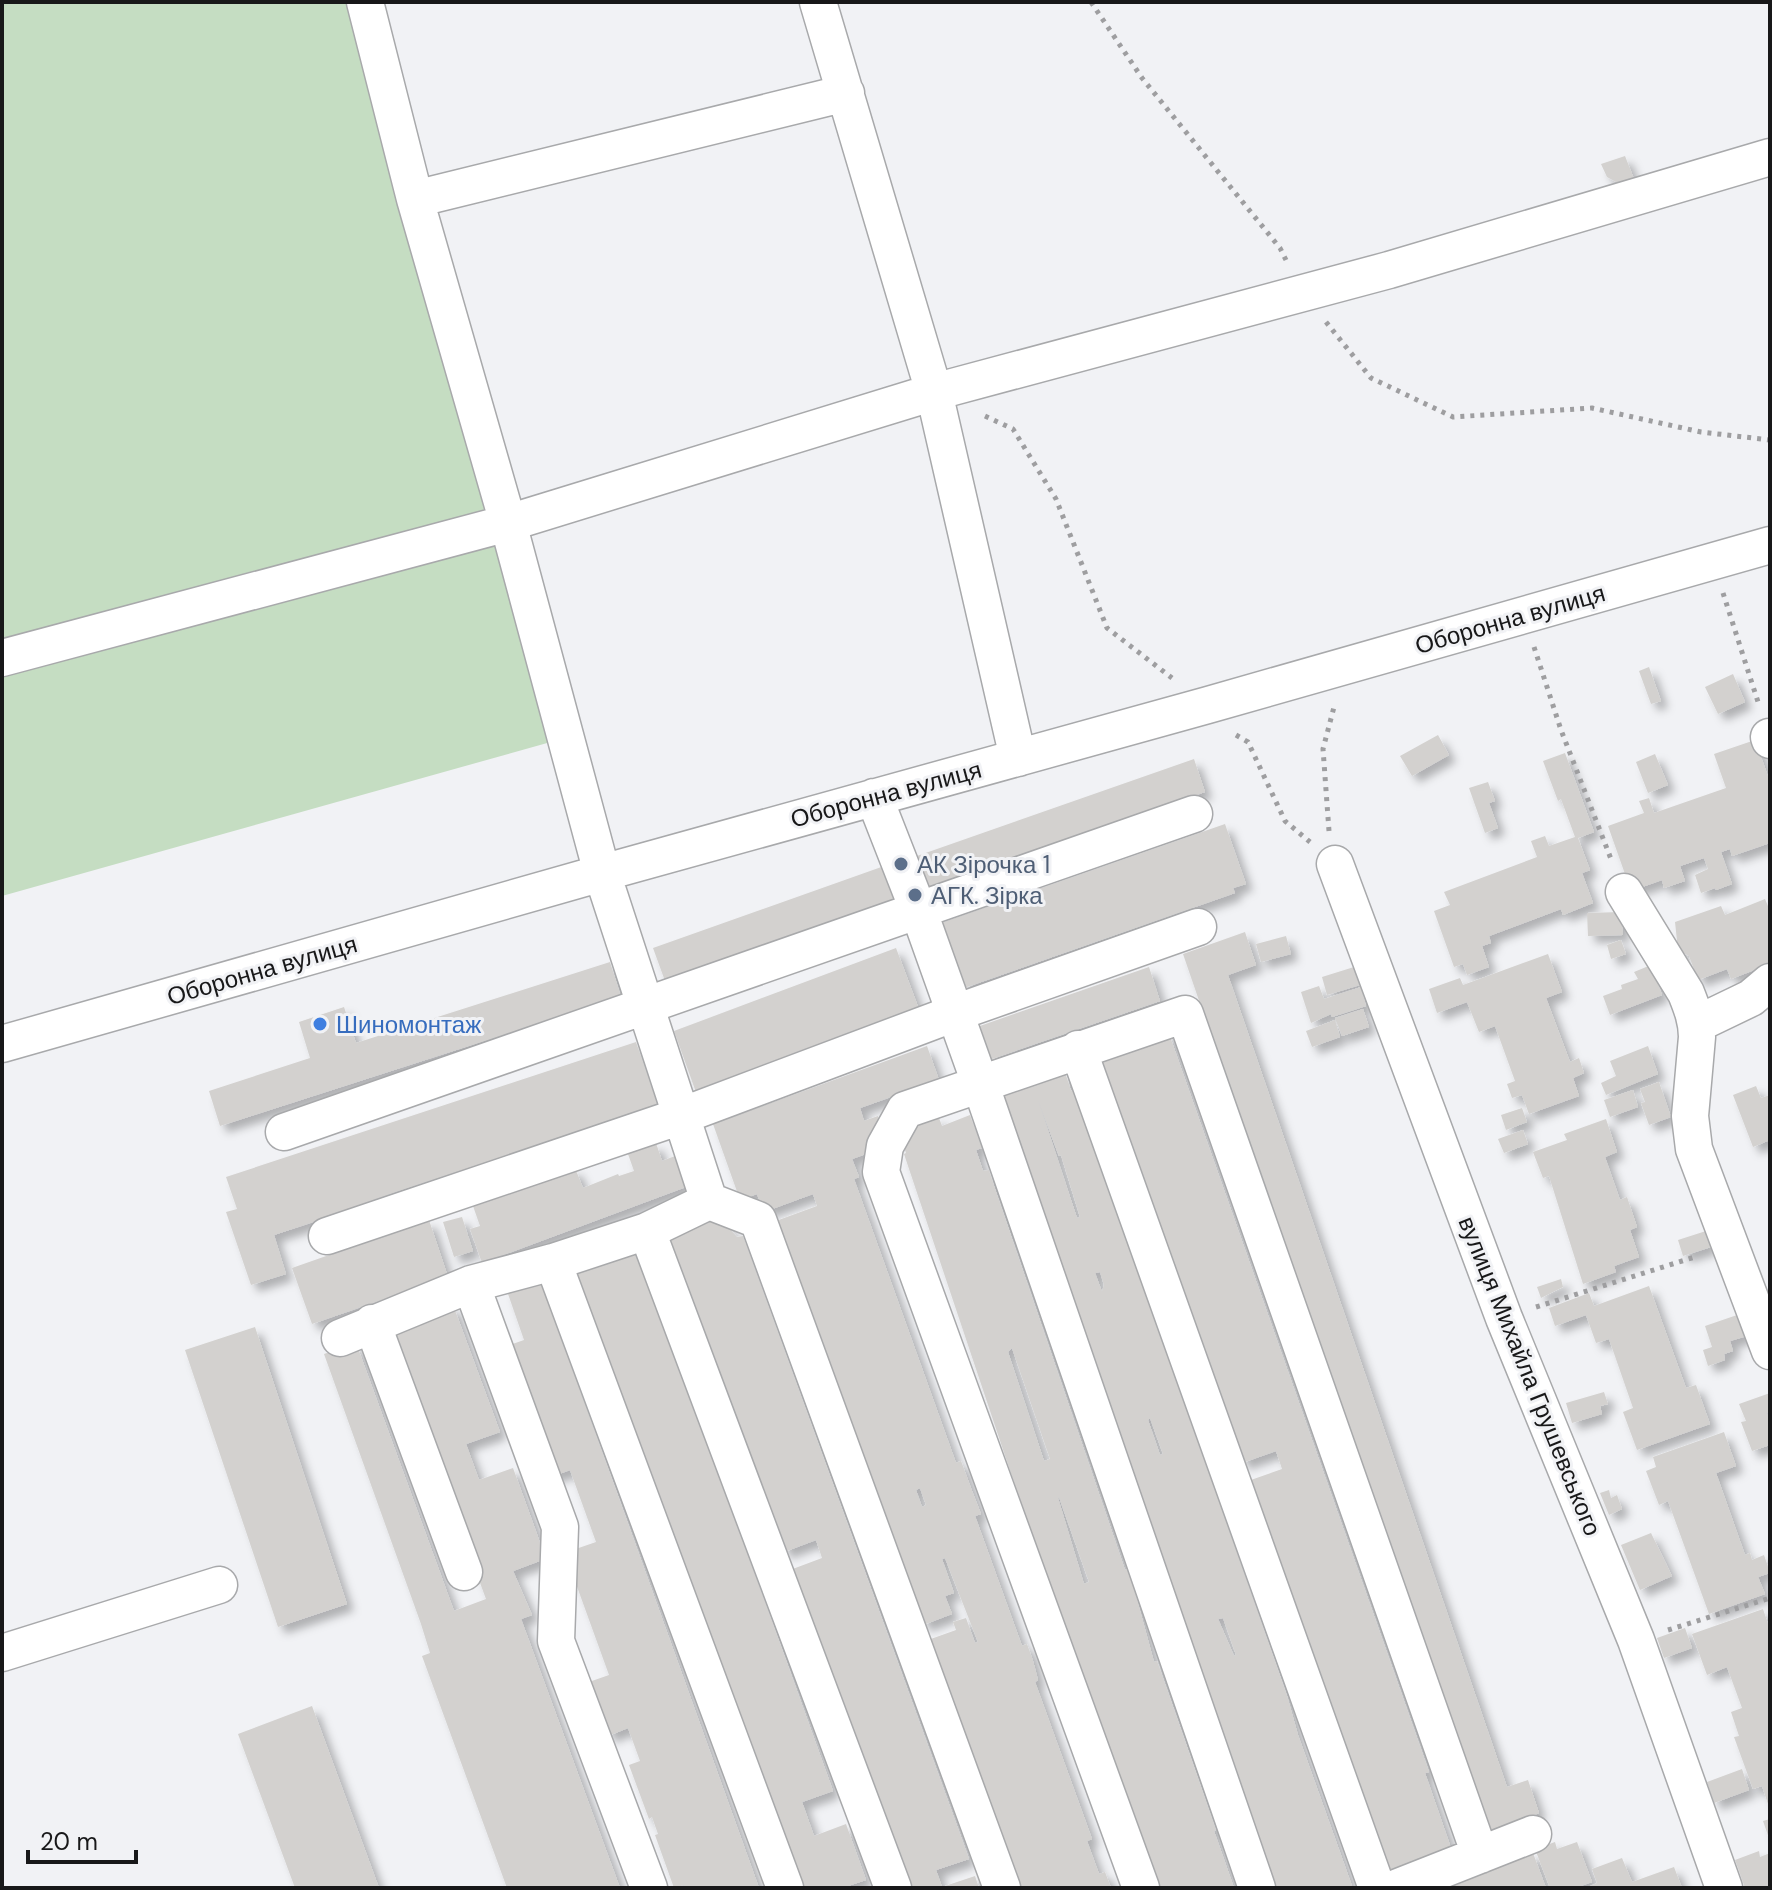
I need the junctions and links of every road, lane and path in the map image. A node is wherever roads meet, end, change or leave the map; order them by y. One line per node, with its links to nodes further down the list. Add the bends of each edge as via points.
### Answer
1 (365, 2): 5 (street)
2 (818, 2): 3 (street)
3 (846, 93): 5 (street); 6 (street)
4 (1770, 157): 6 (street, via 1389,270)
5 (415, 199): 7 (street)
6 (934, 392): 7 (street); 13 (path, via 1013,429 1056,499 1107,628); 16 (street)
7 (508, 523): 11 (street); 20 (street)
8 (1770, 545): 13 (street, Оборонна вулиця)
9 (1720, 584): 15 (path)
10 (1531, 638): 21 (path)
11 (2, 658)
12 (1338, 693): 19 (path, via 1323,749)
13 (1208, 705): 16 (street, Оборонна вулиця)
14 (1235, 733): 19 (path, via 1248,742 1285,821)
15 (1770, 738)
16 (1018, 758): 17 (street, Оборонна вулиця)
17 (874, 797): 20 (street, Оборонна вулиця); 22 (street)
18 (1194, 814): 22 (street)
19 (1335, 864): 39 (street, вулиця Михайла Грушевського)
20 (602, 873): 25 (street); 28 (street, Оборонна вулиця)
21 (1624, 892): 27 (street, via 1686,993)
22 (919, 912): 25 (street); 26 (street)
23 (1198, 927): 26 (street)
24 (1770, 982): 27 (street, via 1751,998)
25 (645, 1008): 31 (street); 32 (street)
26 (955, 1013): 30 (street); 31 (street)
27 (1697, 1024): 36 (street, via 1690,1132)
28 (2, 1044)
29 (1078, 1049): 30 (street); 49 (street, via 1185,1014); 56 (street)
30 (981, 1086): 54 (street, via 905,1110 885,1146 881,1172); 55 (street)
31 (681, 1116): 33 (street); 35 (street)
32 (284, 1132)
33 (709, 1201): 34 (street); 53 (street, via 758,1220)
34 (647, 1231): 37 (street); 52 (street)
35 (327, 1236)
36 (1730, 1246): 39 (path); 42 (street)
37 (553, 1262): 38 (street); 51 (street)
38 (471, 1284): 40 (street); 50 (street, via 560,1527 556,1641)
39 (1504, 1318): 46 (street, вулиця Михайла Грушевського)
40 (372, 1323): 41 (street); 43 (street)
41 (340, 1338)
42 (1770, 1351)
43 (464, 1572)
44 (219, 1585): 47 (street)
45 (1770, 1598): 46 (path)
46 (1636, 1640): 58 (street, вулиця Михайла Грушевського)
47 (2, 1653)
48 (1533, 1834): 49 (street)
49 (1480, 1855): 57 (street)
50 (649, 1888)
51 (785, 1888)
52 (893, 1888)
53 (1002, 1888)
54 (1141, 1888)
55 (1257, 1888)
56 (1377, 1888)
57 (1396, 1888)
58 (1724, 1888)

